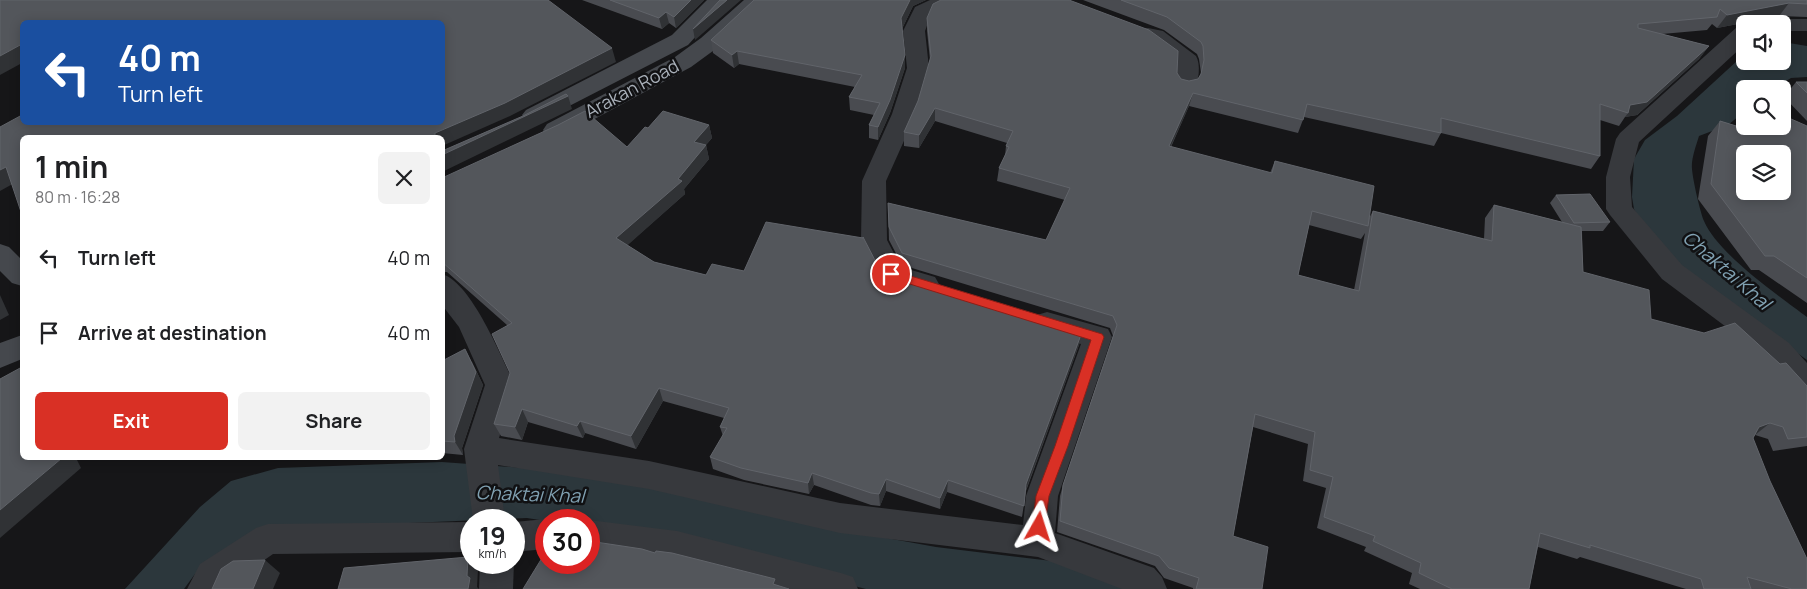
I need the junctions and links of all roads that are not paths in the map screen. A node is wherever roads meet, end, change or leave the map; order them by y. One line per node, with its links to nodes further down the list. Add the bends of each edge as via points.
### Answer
1 (719, 0): 9 (main road, Arakan Road, via 680,40)
2 (756, 0): 10 (main road, Arakan Road, via 683,62)
3 (948, 0): 14 (street, via 922,11 914,31 918,68 904,114 874,181 874,240 891,274)
4 (1807, 25): 5 (street)
5 (1791, 26)
6 (1130, 28): 8 (street, via 1155,36 1188,61)
7 (1736, 40): 18 (street, via 1628,139 1618,177 1619,209 1672,272 1779,351)
8 (1186, 85)
9 (519, 123)
10 (537, 139)
11 (0, 254): 12 (main road)
12 (20, 274)
13 (445, 288): 19 (street, via 470,321 500,385)
14 (943, 289)
15 (1023, 316): 23 (street, via 1098,337 1042,496)
16 (20, 350): 17 (main road)
17 (10, 370)
18 (1807, 384)
19 (480, 449): 20 (street); 23 (street, via 649,475 840,518)
20 (488, 509)
21 (460, 537): 25 (street, via 268,539 212,575)
22 (600, 537): 27 (street, via 677,548)
23 (1038, 542): 28 (street, via 1142,580)
24 (496, 574): 26 (street)
25 (204, 589)
26 (496, 589)
27 (841, 589)
28 (1150, 589)

